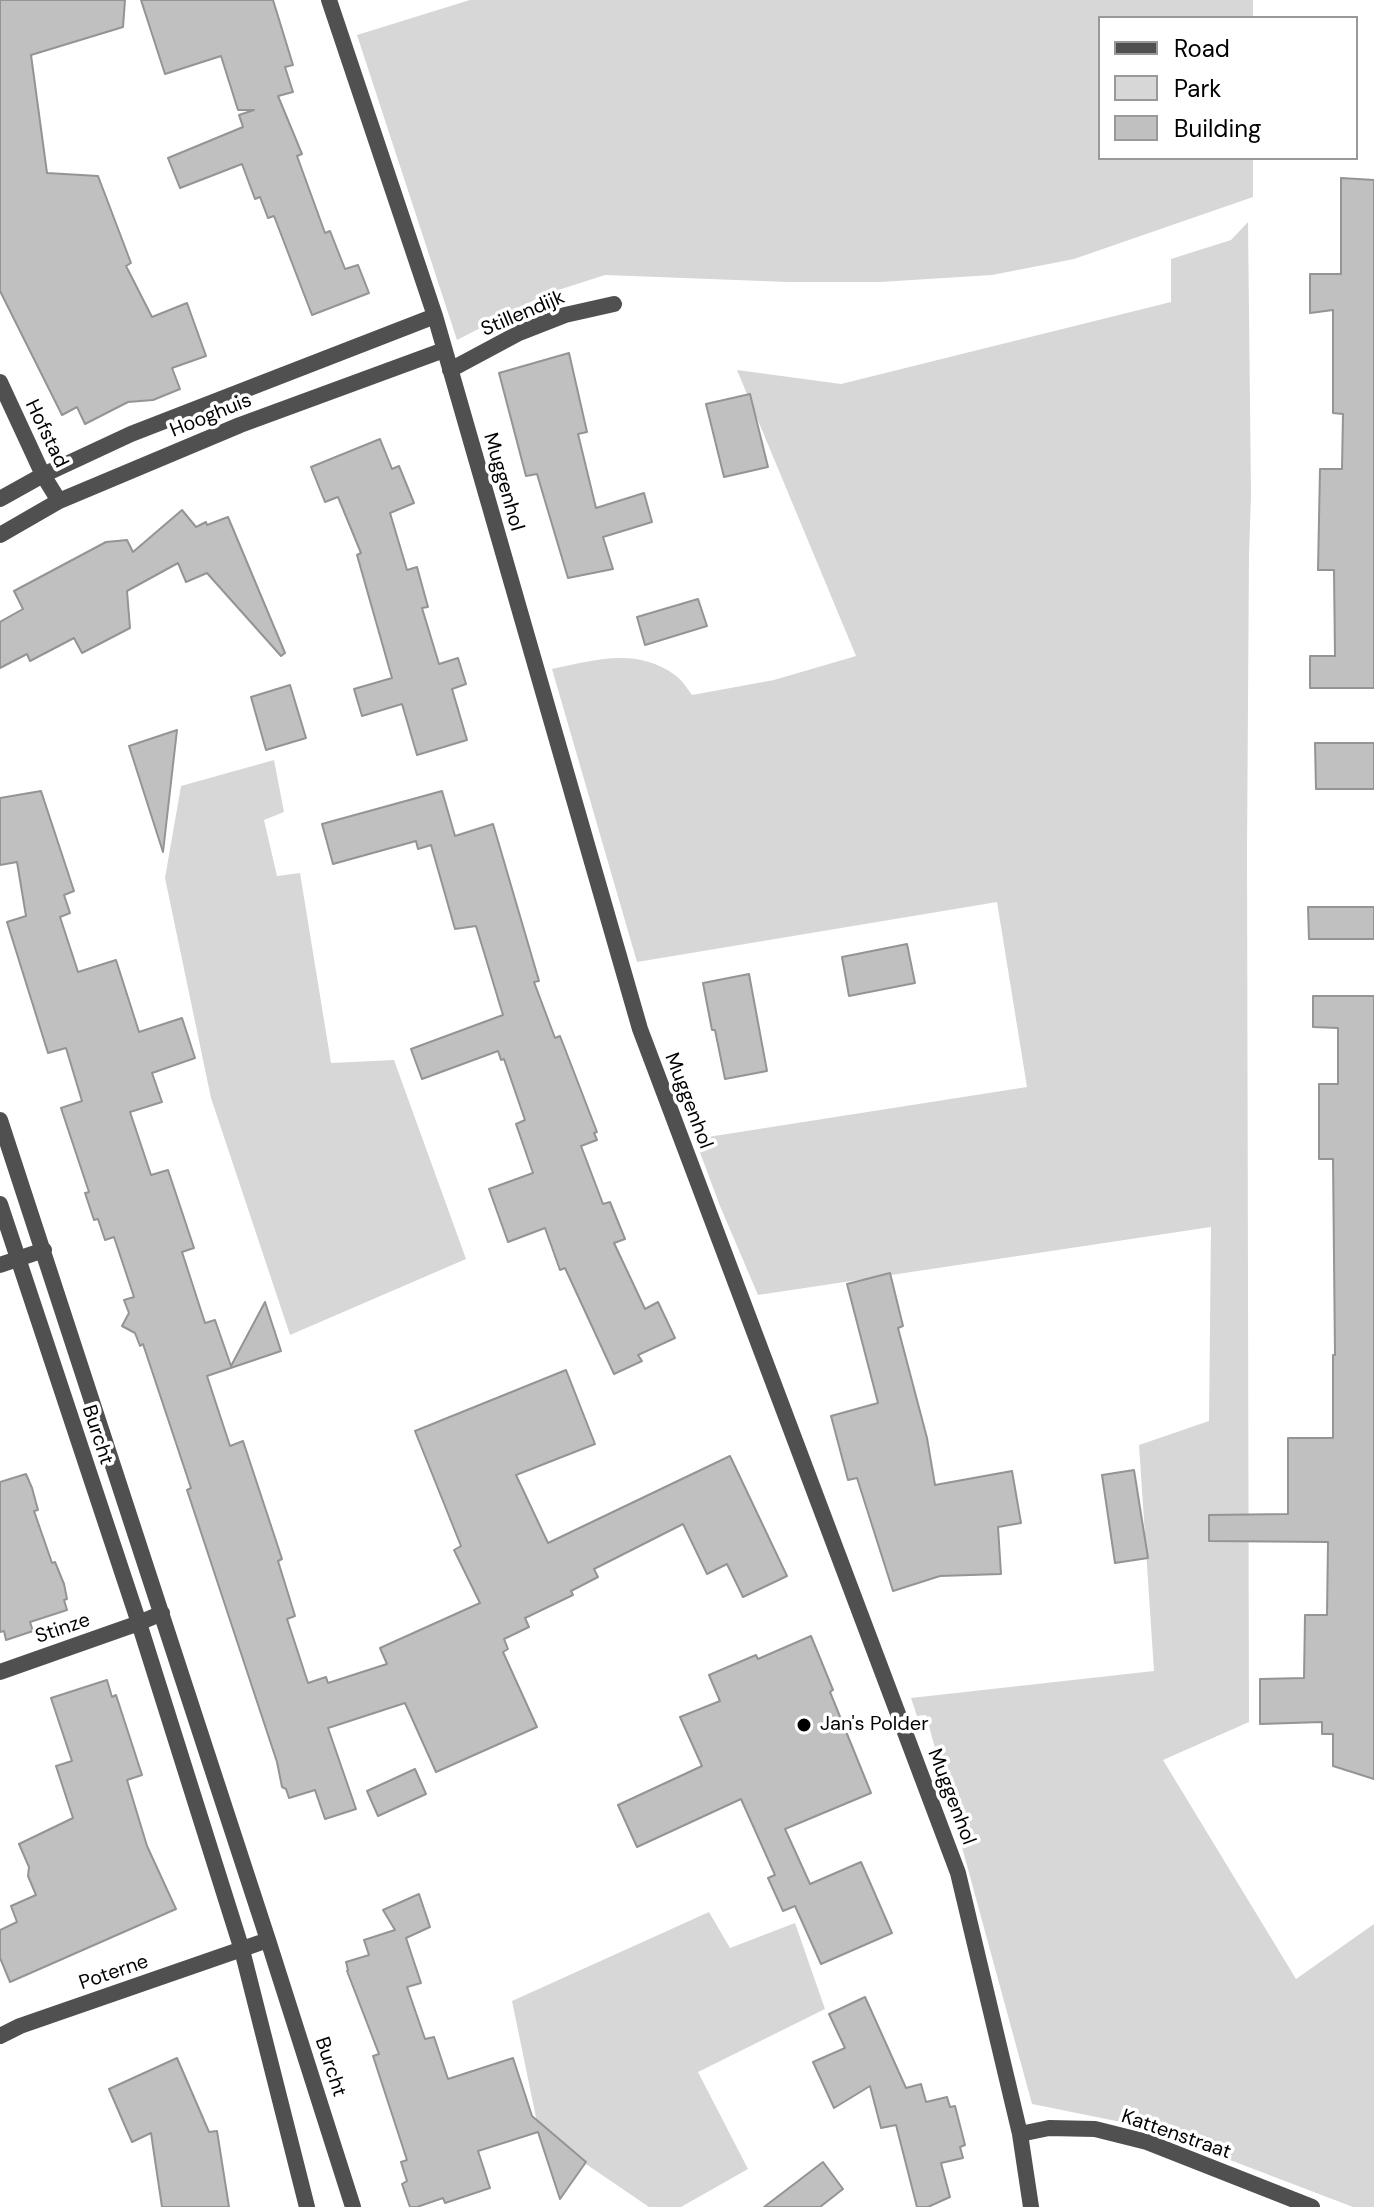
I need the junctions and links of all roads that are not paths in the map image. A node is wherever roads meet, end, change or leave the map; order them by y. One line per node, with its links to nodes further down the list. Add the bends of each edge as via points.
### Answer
1 (329, 0): 3 (street, Muggenhol)
2 (614, 304): 5 (street, Stillendijk, via 519,333)
3 (435, 316): 4 (street, Muggenhol); 7 (street, Hooghuis, via 131,434)
4 (444, 350): 5 (street, Muggenhol); 9 (street, Hooghuis, via 240,425)
5 (450, 370): 22 (street, Muggenhol, via 640,1029 958,1873)
6 (0, 382): 7 (street, Hofstad)
7 (43, 475): 8 (street, Hooghuis); 9 (street, Hofstad)
8 (0, 499)
9 (59, 501): 10 (street, Hooghuis)
10 (0, 535)
11 (0, 1120): 13 (street, Burcht)
12 (0, 1204): 14 (street, Burcht)
13 (44, 1250): 14 (street); 16 (street, Burcht)
14 (18, 1259): 15 (street); 17 (street, Burcht)
15 (0, 1265)
16 (162, 1613): 17 (street); 19 (street, Burcht)
17 (139, 1623): 18 (street, Stinze); 20 (street, Burcht)
18 (0, 1672)
19 (268, 1940): 20 (street); 24 (street, Burcht)
20 (242, 1950): 21 (street, Poterne); 23 (street, Burcht)
21 (0, 2036)
22 (1020, 2134): 25 (street, Muggenhol); 26 (street, Kattenstraat, via 1049,2128 1121,2135)
23 (307, 2207)
24 (353, 2207)
25 (1031, 2207)
26 (1312, 2207)

